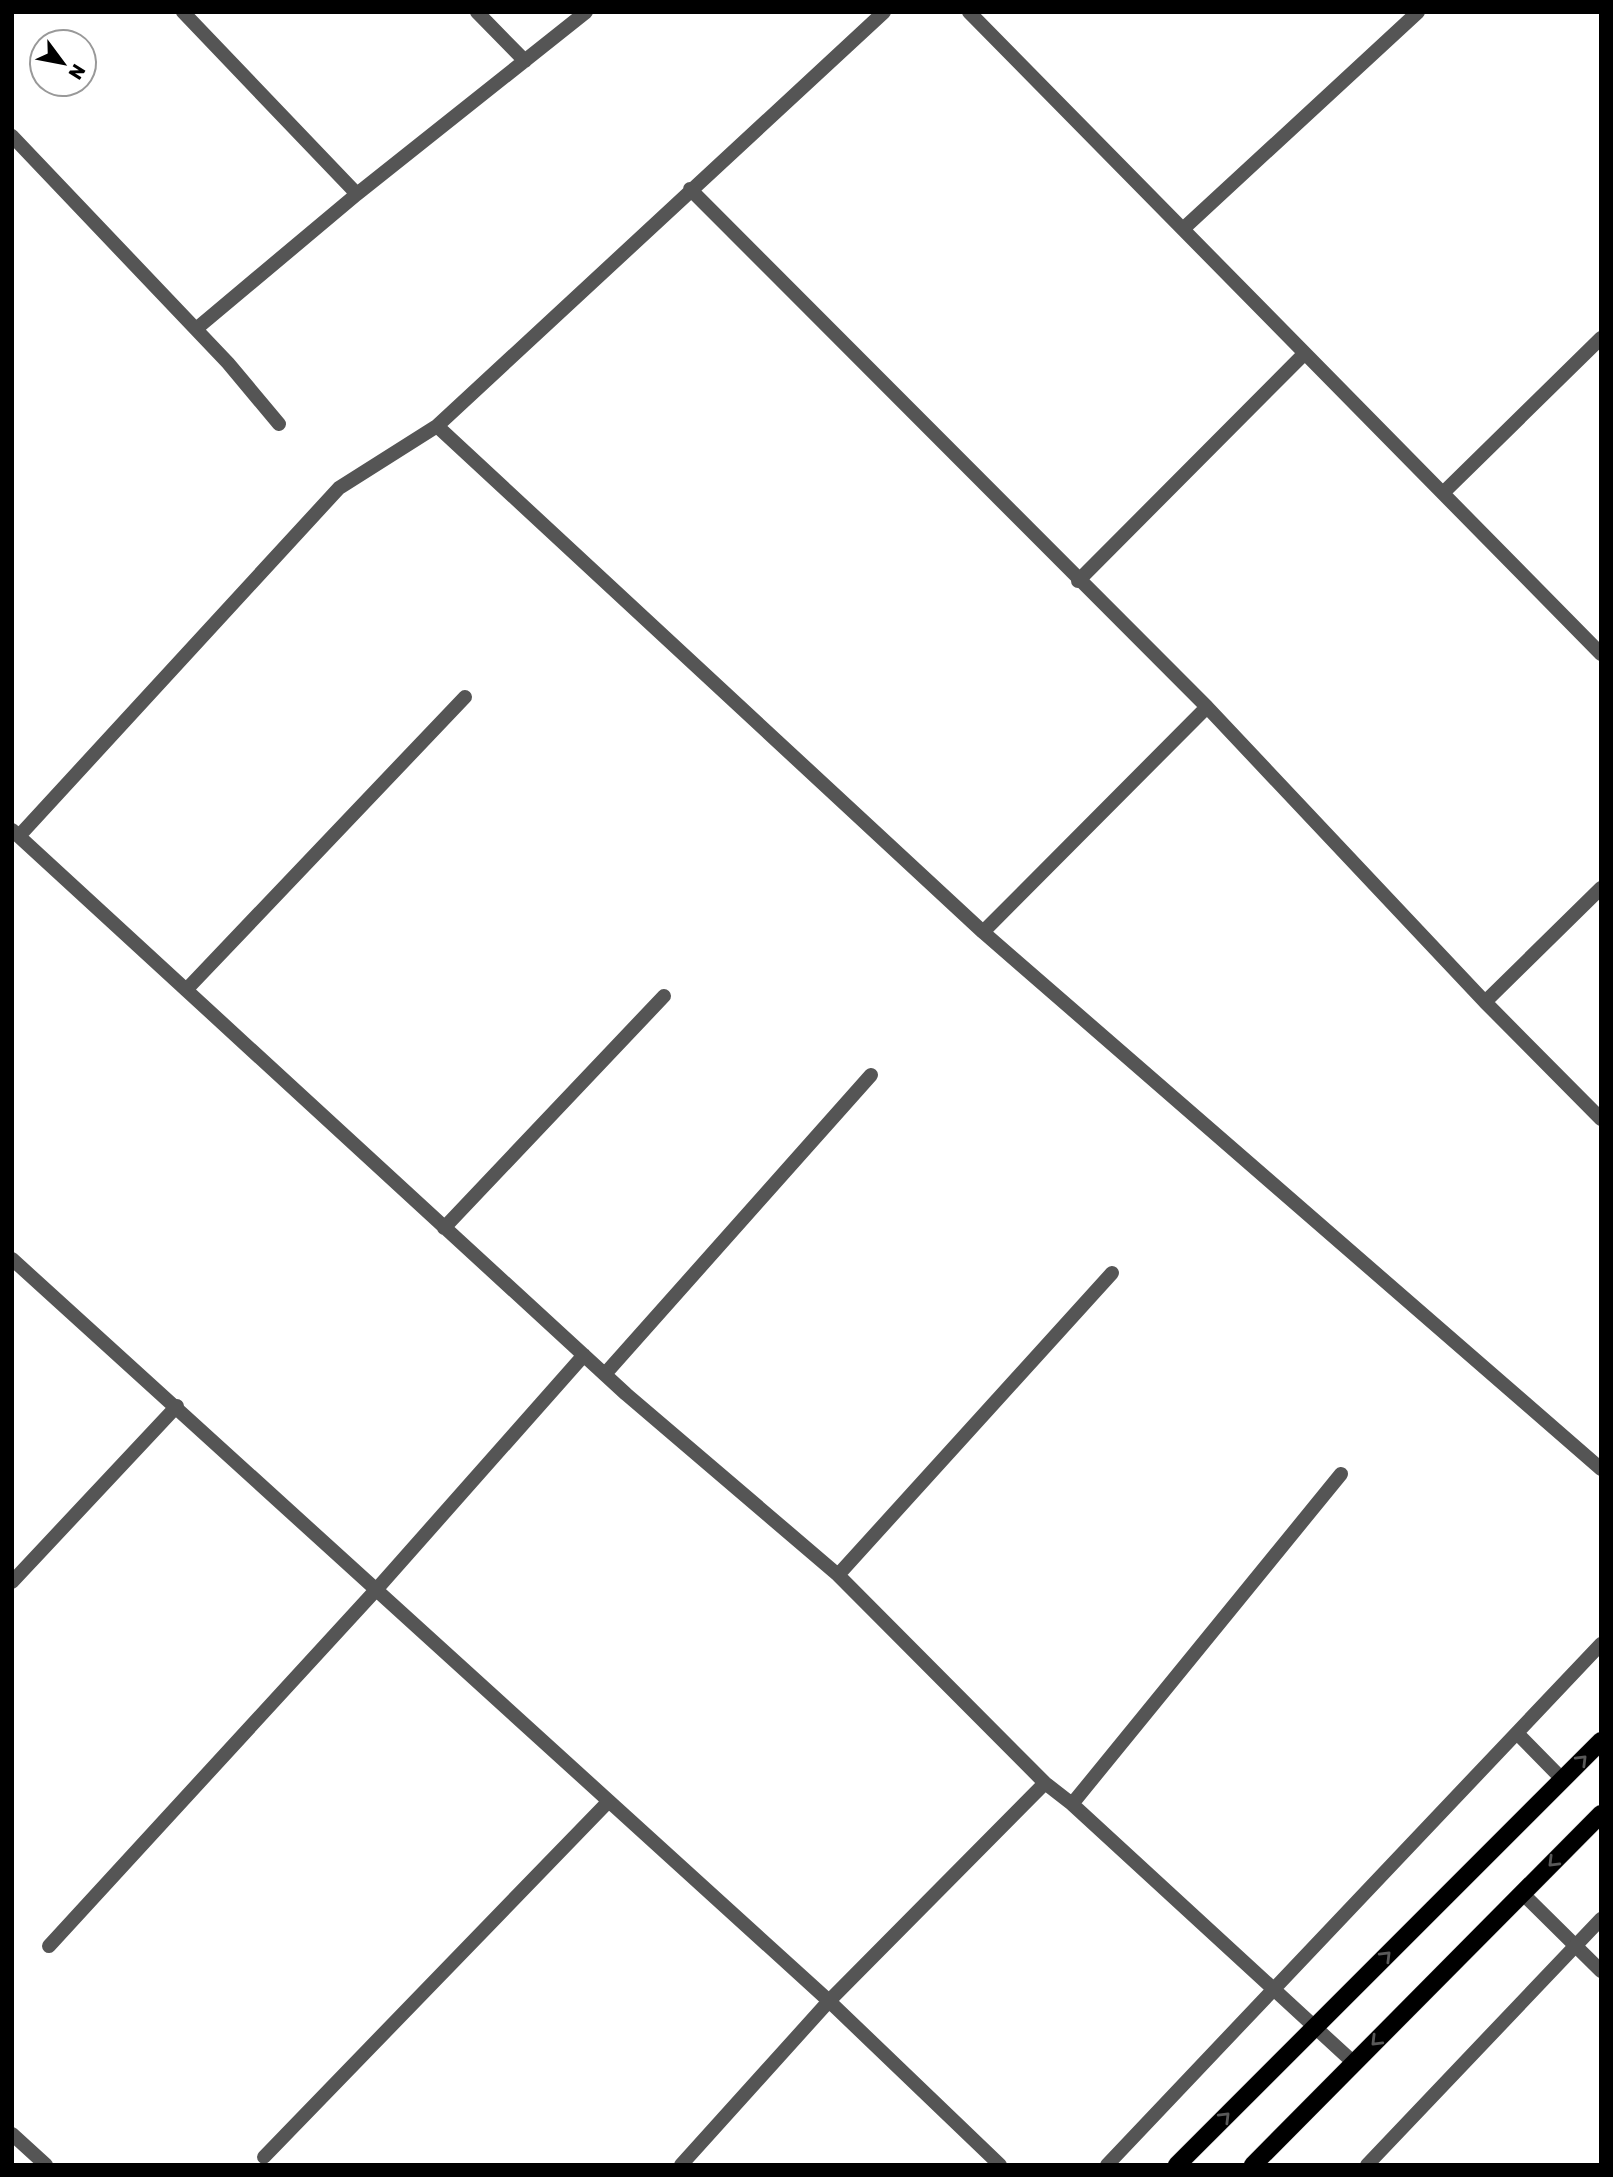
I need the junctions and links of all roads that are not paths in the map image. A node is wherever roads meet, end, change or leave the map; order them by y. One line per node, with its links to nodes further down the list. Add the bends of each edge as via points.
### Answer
1 (183, 12): 10 (street)
2 (477, 12): 7 (street)
3 (586, 12): 7 (street)
4 (884, 12): 9 (street)
5 (969, 12): 11 (street)
6 (1418, 12): 11 (street)
7 (525, 61): 10 (street)
8 (12, 135): 12 (street)
9 (691, 188): 16 (street); 18 (street)
10 (358, 194): 12 (street)
11 (1183, 229): 14 (street)
12 (196, 329): 15 (street)
13 (1601, 338): 17 (street)
14 (1303, 355): 17 (street); 18 (street)
15 (279, 424)
16 (437, 426): 22 (street, via 339,488); 24 (street)
17 (1443, 493): 19 (street)
18 (1078, 581): 21 (street)
19 (1599, 648)
20 (465, 697): 25 (street)
21 (1207, 707): 24 (street); 27 (street)
22 (15, 833): 25 (street)
23 (1601, 888): 27 (street)
24 (983, 932): 36 (street)
25 (186, 990): 30 (street)
26 (664, 996): 30 (street)
27 (1485, 1002): 29 (street)
28 (871, 1074): 34 (street)
29 (1601, 1119)
30 (444, 1228): 33 (street)
31 (12, 1259): 35 (street)
32 (1112, 1273): 38 (street)
33 (583, 1355): 34 (street); 40 (street)
34 (605, 1374): 38 (street)
35 (177, 1406): 39 (street); 40 (street)
36 (1601, 1469)
37 (1341, 1474): 47 (street)
38 (838, 1575): 45 (street)
39 (12, 1581)
40 (376, 1591): 46 (street); 51 (street)
41 (1601, 1644): 42 (street)
42 (1517, 1733): 44 (street); 54 (street)
43 (1601, 1741): 44 (main road, one-way to 43)
44 (1562, 1779): 56 (main road, one-way to 44)
45 (1045, 1783): 47 (street); 55 (street)
46 (607, 1803): 55 (street); 59 (street)
47 (1072, 1804): 54 (street)
48 (1601, 1814): 49 (main road, one-way to 49)
49 (1522, 1893): 52 (street); 57 (main road, one-way to 57)
50 (1601, 1919): 52 (street)
51 (49, 1946)
52 (1575, 1946): 53 (street); 66 (street)
53 (1601, 1971)
54 (1274, 1989): 56 (street); 63 (street)
55 (829, 2001): 61 (street); 62 (street)
56 (1315, 2028): 57 (street); 64 (main road, one-way to 56)
57 (1354, 2063): 65 (main road)
58 (12, 2134): 60 (street)
59 (264, 2157)
60 (46, 2165)
61 (681, 2165)
62 (1000, 2165)
63 (1107, 2165)
64 (1177, 2165)
65 (1253, 2165)
66 (1367, 2165)

